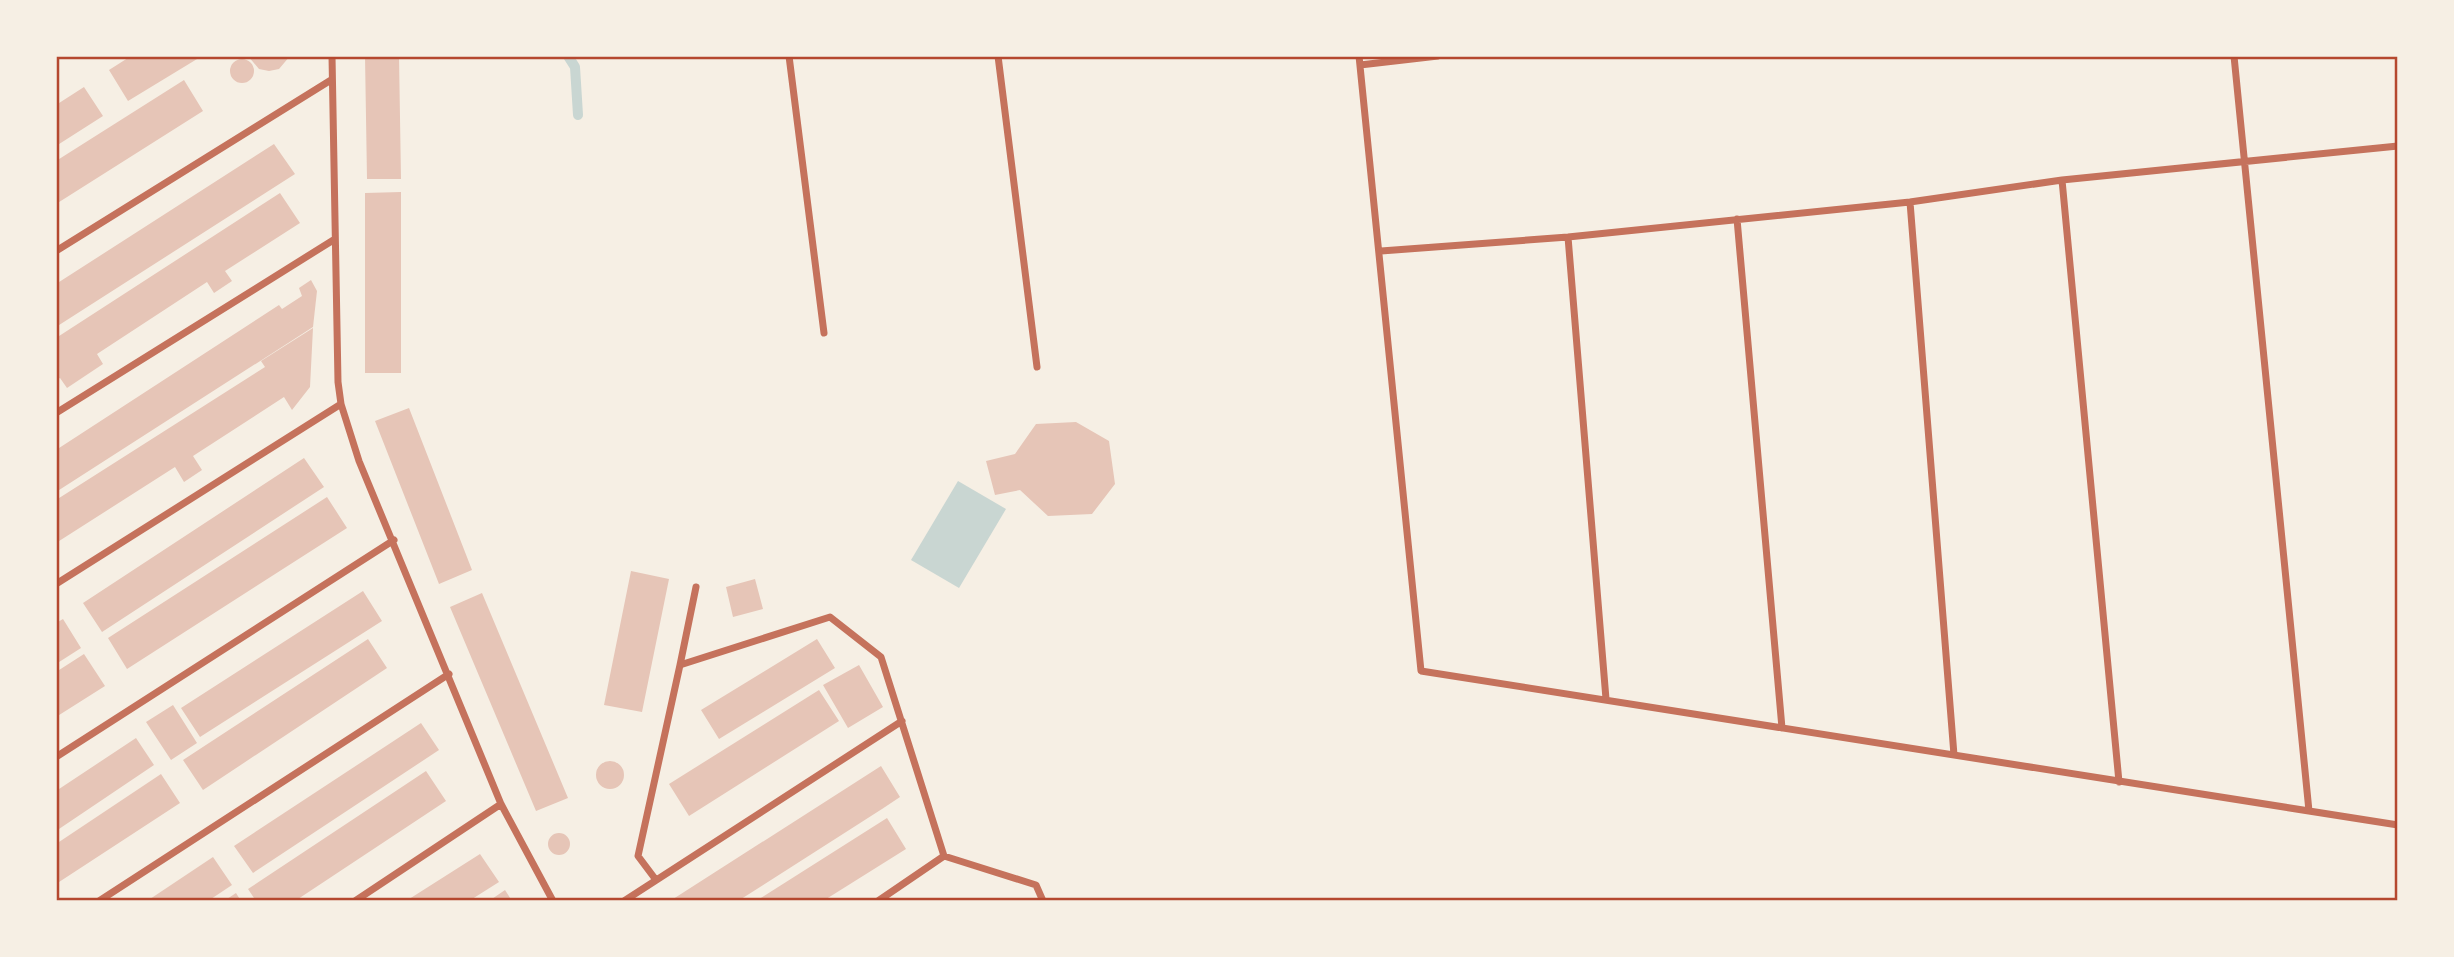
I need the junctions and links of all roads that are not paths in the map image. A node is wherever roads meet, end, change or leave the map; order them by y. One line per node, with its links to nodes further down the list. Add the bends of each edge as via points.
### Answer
1 (332, 56): 8 (street)
2 (789, 56): 18 (street)
3 (998, 56): 19 (street)
4 (1359, 56): 7 (street)
5 (1438, 56): 7 (street)
6 (2234, 56): 10 (street)
7 (1360, 65): 17 (street)
8 (331, 80): 15 (street); 16 (street)
9 (2398, 146): 10 (street)
10 (2245, 162): 11 (street); 34 (street)
11 (2062, 180): 12 (street); 32 (street)
12 (1910, 202): 13 (street); 30 (street)
13 (1737, 219): 14 (street); 29 (street)
14 (1568, 237): 17 (street); 27 (street)
15 (335, 239): 20 (street); 21 (street)
16 (56, 251)
17 (1381, 251): 27 (street, via 1421,671)
18 (824, 333)
19 (1037, 367)
20 (341, 404): 22 (street, via 359,461); 23 (street)
21 (56, 413)
22 (394, 540): 26 (street); 31 (street)
23 (56, 584)
24 (696, 587): 25 (street)
25 (680, 665): 28 (street, via 830,617 880,657); 37 (street, via 638,856)
26 (449, 674): 33 (street); 38 (street)
27 (1606, 699): 29 (street)
28 (902, 721): 36 (street); 37 (street)
29 (1782, 728): 30 (street)
30 (1954, 755): 32 (street)
31 (56, 757)
32 (2119, 782): 34 (street)
33 (501, 804): 39 (street); 40 (street)
34 (2309, 811): 35 (street)
35 (2398, 825)
36 (944, 856): 42 (street); 43 (street, via 1036,885)
37 (656, 880): 41 (street)
38 (99, 901)
39 (355, 901)
40 (552, 901)
41 (624, 901)
42 (878, 901)
43 (1043, 901)

